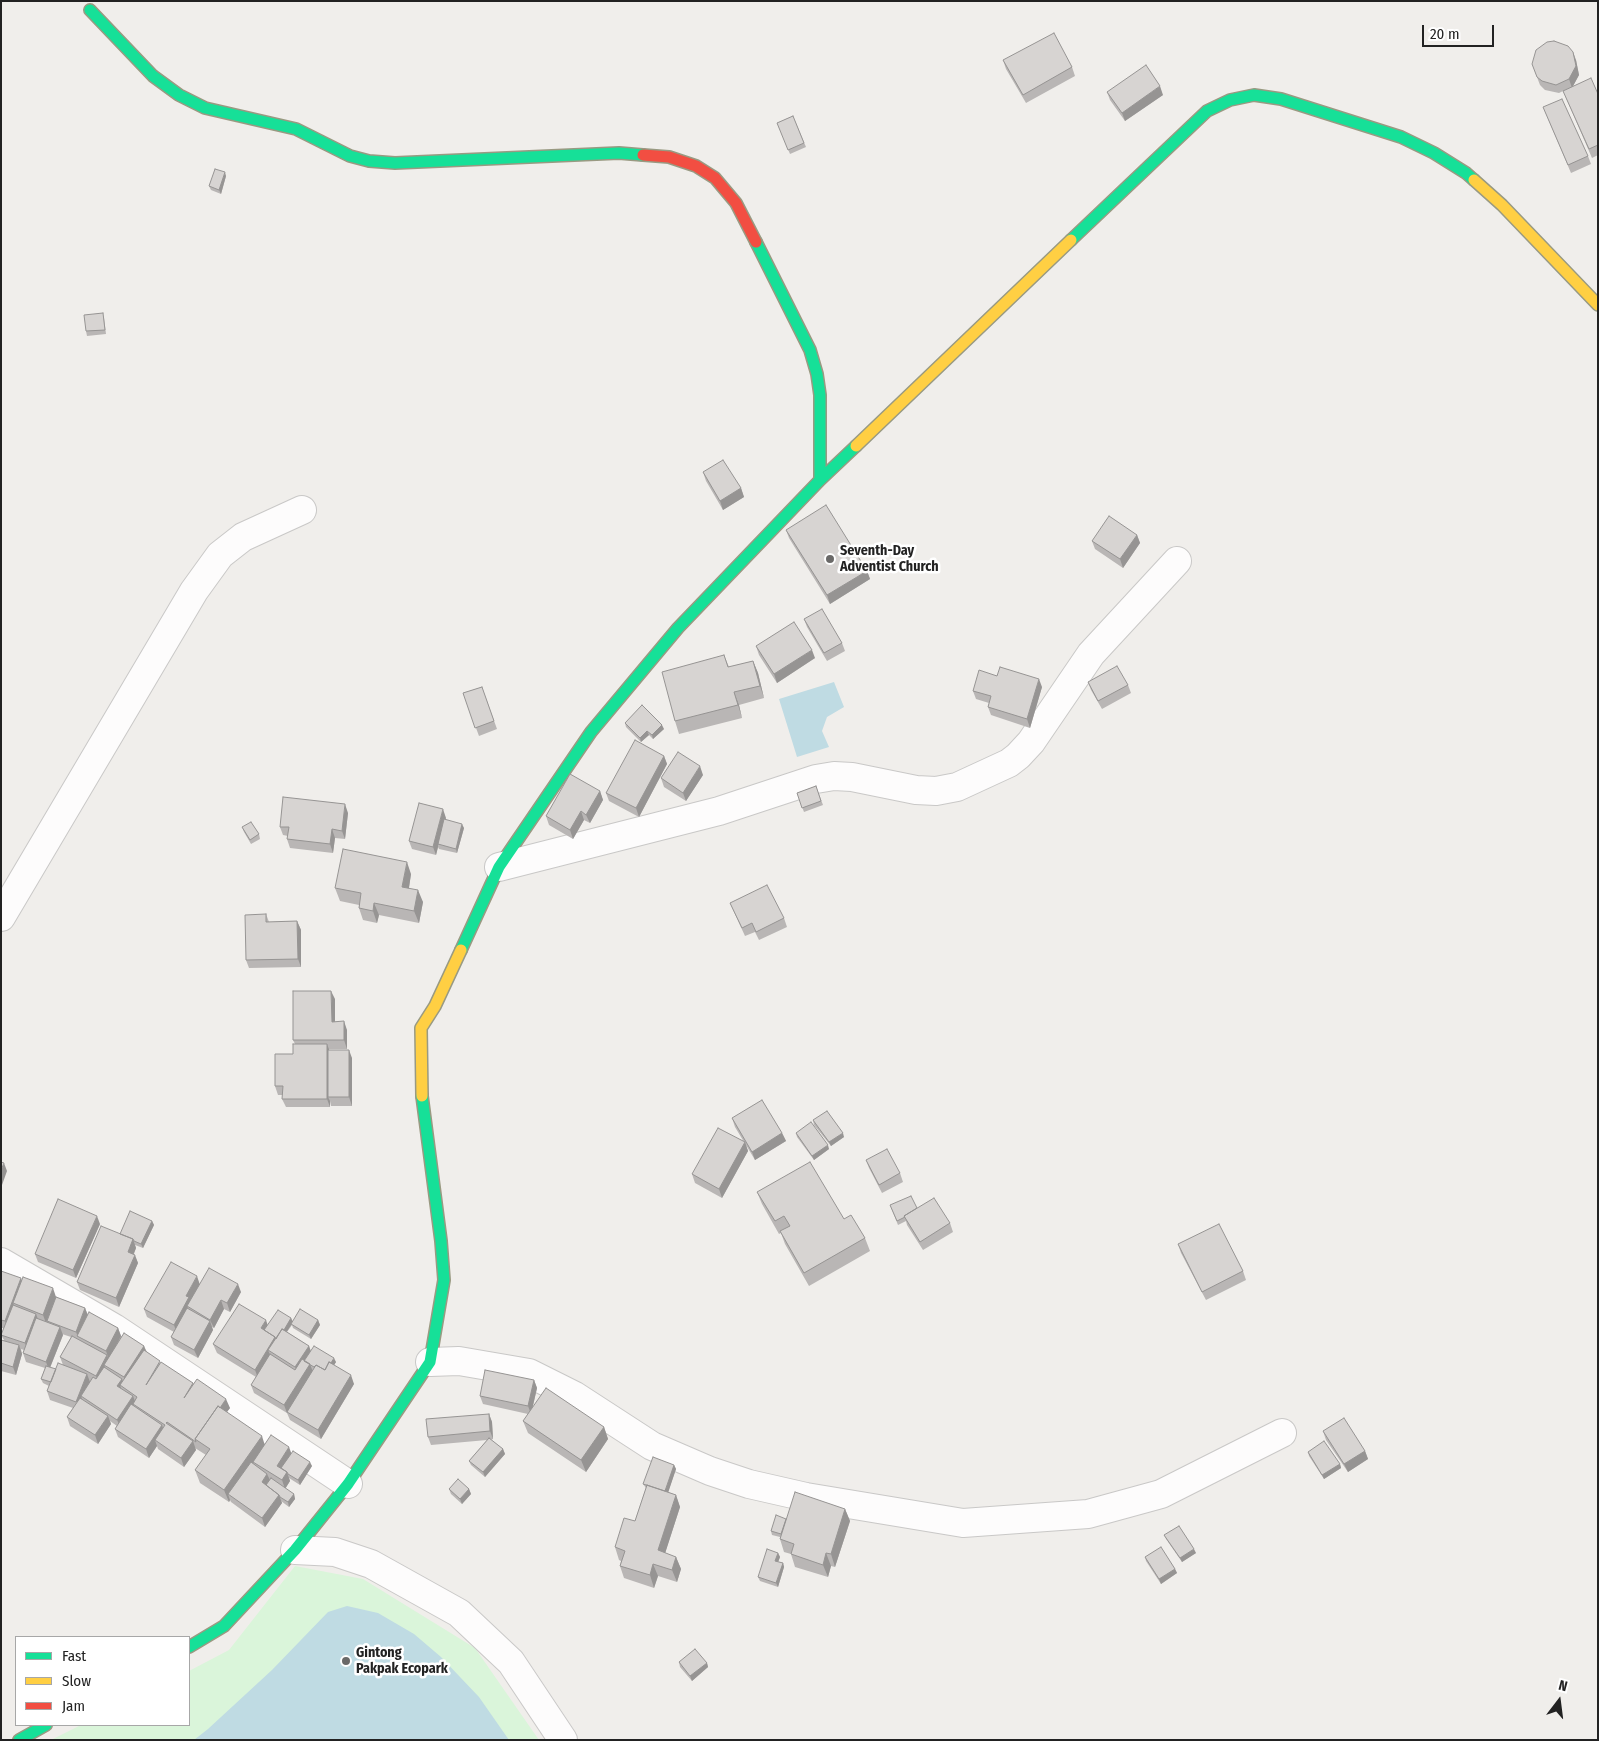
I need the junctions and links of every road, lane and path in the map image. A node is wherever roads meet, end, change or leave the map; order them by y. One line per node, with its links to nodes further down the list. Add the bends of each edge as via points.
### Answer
1 (90, 10): 3 (street, via 153,76 179,95 205,108 296,129 350,156 395,162 619,153 669,157 696,166 715,178 736,204 810,350 820,394)
2 (1598, 305): 3 (street, via 1502,205 1466,173 1434,153 1384,131 1281,99 1254,95 1230,100 1207,111)
3 (820, 480): 6 (street, via 678,628 591,732)
4 (302, 510): 7 (street, via 244,537 220,555 194,591)
5 (1177, 561): 6 (street, via 1091,654 1018,756 957,787 936,791 852,777 816,779 719,811)
6 (499, 868): 9 (street, via 435,1006 421,1028 422,1095 444,1280)
7 (1, 916)
8 (1, 1262): 11 (street, via 114,1328)
9 (430, 1362): 10 (street, via 459,1361 529,1373 575,1396 652,1446 749,1484 806,1497 962,1523 1088,1514 1161,1494); 11 (street)
10 (1282, 1433)
11 (348, 1484): 12 (street)
12 (295, 1550): 13 (street, via 224,1626); 16 (street, via 335,1552 370,1564 459,1613 511,1662)
13 (190, 1646)
14 (44, 1726): 15 (street)
15 (19, 1740)
16 (563, 1740)

